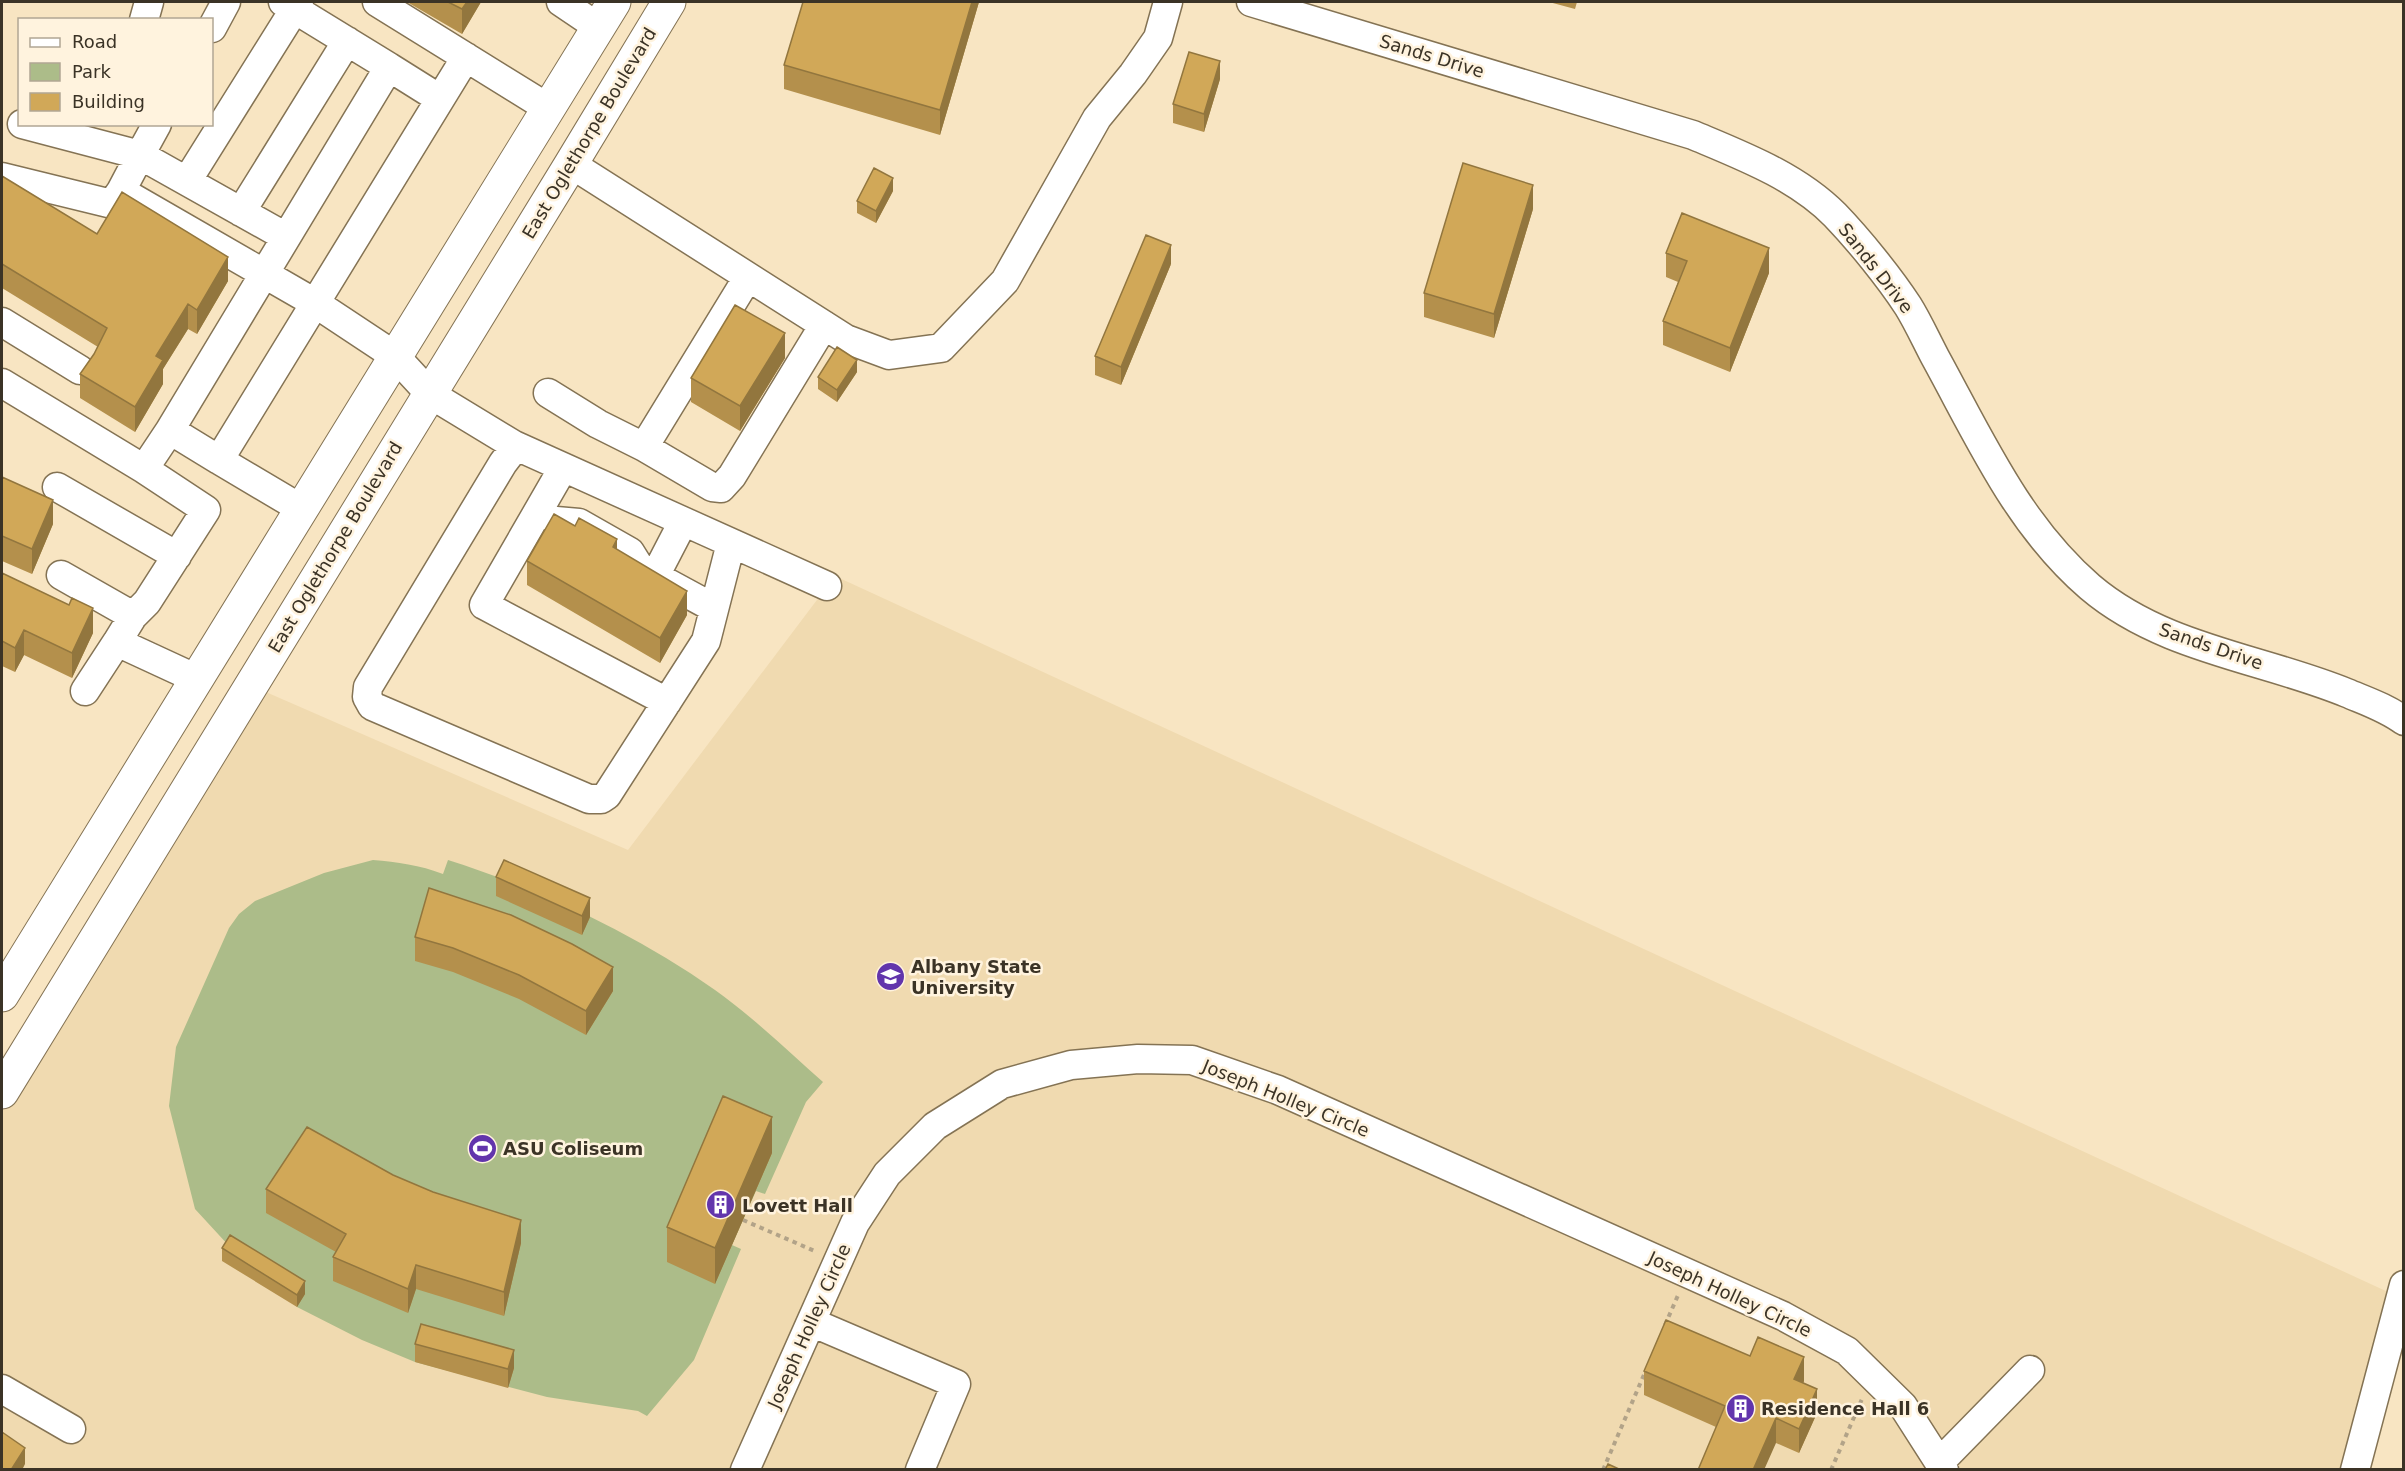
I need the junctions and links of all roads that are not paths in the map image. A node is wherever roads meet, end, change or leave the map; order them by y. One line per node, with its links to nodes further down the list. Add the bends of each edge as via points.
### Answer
1 (149, 2): 10 (street)
2 (226, 2): 11 (street)
3 (377, 2): 13 (street)
4 (561, 2): 9 (street)
5 (669, 2): 22 (main road, East Oglethorpe Boulevard)
6 (1168, 2): 32 (street, via 1158,38 1097,118 1005,281 941,348 889,355 846,339)
7 (1251, 2): 60 (street, Sands Drive, via 1693,135 1787,179 1834,214 1908,305 2010,494 2061,561 2092,589 2121,610 2188,642 2321,682)
8 (292, 4): 12 (street); 24 (street)
9 (606, 14): 16 (main road)
10 (145, 18)
11 (213, 26)
12 (346, 41): 14 (street); 26 (street)
13 (466, 57): 15 (street); 16 (street)
14 (388, 67): 15 (street); 27 (street)
15 (440, 99): 30 (street)
16 (548, 108): 33 (main road)
17 (2, 119): 18 (street)
18 (18, 123)
19 (29, 126): 21 (street)
20 (156, 126): 21 (street)
21 (140, 155): 24 (street); 25 (street)
22 (571, 164): 29 (street); 36 (main road, East Oglethorpe Boulevard)
23 (2, 177): 25 (street, via 112,204)
24 (187, 181): 26 (street)
25 (121, 190): 28 (street)
26 (241, 212): 27 (street)
27 (286, 237): 28 (street)
28 (265, 272): 30 (street); 38 (street)
29 (748, 277): 32 (street); 40 (street)
30 (315, 303): 33 (street); 41 (street)
31 (2, 321): 34 (street)
32 (824, 325): 40 (street, via 721,488 712,487)
33 (395, 356): 36 (street); 45 (main road)
34 (80, 370)
35 (2, 383): 43 (street)
36 (430, 393): 39 (street); 62 (main road, East Oglethorpe Boulevard)
37 (548, 393): 40 (street)
38 (170, 430): 41 (street); 43 (street)
39 (516, 446): 42 (street); 59 (street, via 368,687 367,697 372,706 590,799 601,799)
40 (644, 447)
41 (219, 460): 45 (street)
42 (563, 468): 46 (street); 47 (street)
43 (144, 470): 50 (street, via 206,510)
44 (57, 488): 50 (street)
45 (300, 508): 57 (main road)
46 (547, 516): 48 (street, via 568,537); 51 (street, via 579,523 630,552); 59 (street, via 484,605)
47 (683, 522): 49 (street); 51 (street)
48 (580, 540)
49 (731, 543): 53 (street); 54 (street)
50 (177, 556): 55 (street, via 147,602)
51 (633, 567): 54 (street)
52 (61, 575): 55 (street)
53 (827, 586)
54 (714, 608): 59 (street, via 706,641)
55 (133, 616): 56 (street)
56 (117, 642): 57 (street); 58 (street)
57 (197, 679): 61 (main road)
58 (85, 692)
59 (667, 702)
60 (2403, 721)
61 (2, 995)
62 (2, 1092)
63 (2403, 1285): 71 (street)
64 (811, 1322): 68 (street, Joseph Holley Circle, via 855,1223 887,1174 935,1126 1002,1084 1071,1065 1138,1059 1192,1060 1278,1090 1783,1316 1846,1351 1903,1406); 69 (street, Joseph Holley Circle); 70 (street, via 956,1384)
65 (2030, 1370): 68 (street)
66 (5, 1399): 67 (street)
67 (71, 1429)
68 (1942, 1466)
69 (746, 1470)
70 (920, 1470)
71 (2355, 1470)

